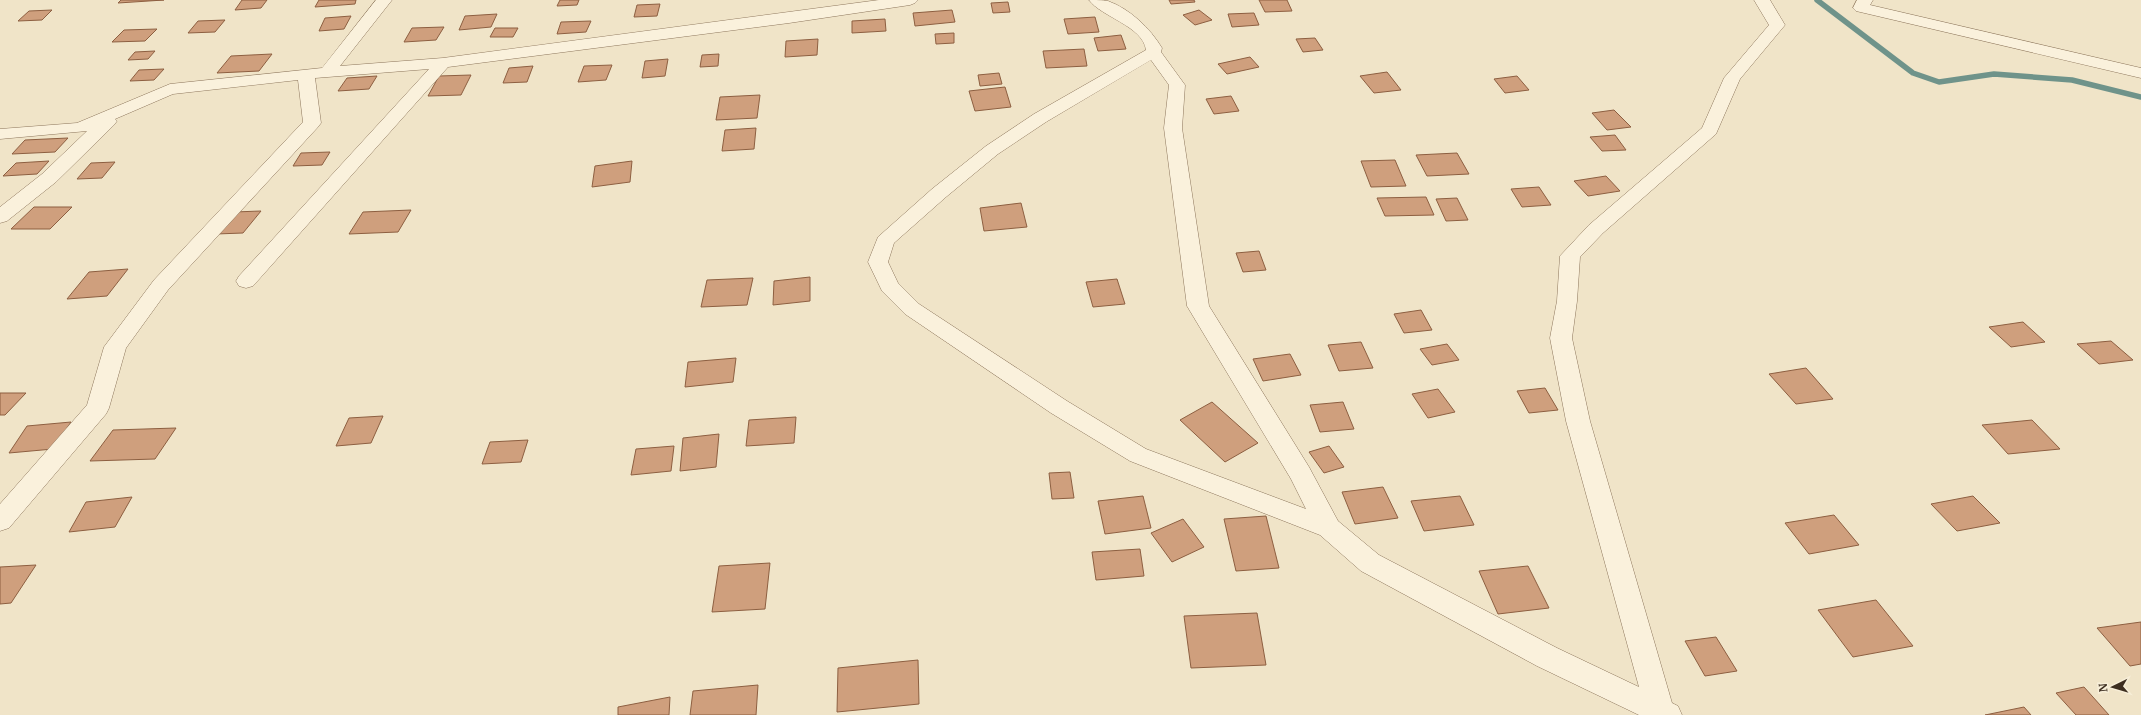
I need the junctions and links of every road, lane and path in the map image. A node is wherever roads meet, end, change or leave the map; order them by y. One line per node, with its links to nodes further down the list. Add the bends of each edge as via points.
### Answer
1 (384, 0): 9 (street)
2 (910, 0): 7 (street)
3 (1097, 0): 6 (street, via 1133,24 1151,40)
4 (1762, 0): 16 (street, via 1777,25 1732,78 1710,130 1596,229 1570,256 1561,338 1578,421)
5 (1865, 0): 8 (street, via 1862,8)
6 (1153, 52): 15 (street, via 1177,85 1173,128 1198,306); 15 (street, via 1040,118 992,150 885,241 878,262 889,286 912,309 1059,407 1138,455)
7 (443, 63): 9 (street); 13 (street)
8 (2141, 73)
9 (316, 74): 10 (street, via 170,89); 14 (street, via 312,123 161,285 115,347 98,408)
10 (118, 111): 11 (street, via 80,128); 12 (street, via 50,178)
11 (0, 134)
12 (0, 217)
13 (246, 281)
14 (0, 521)
15 (1330, 528): 16 (street, via 1370,563 1547,658)
16 (1664, 713)

